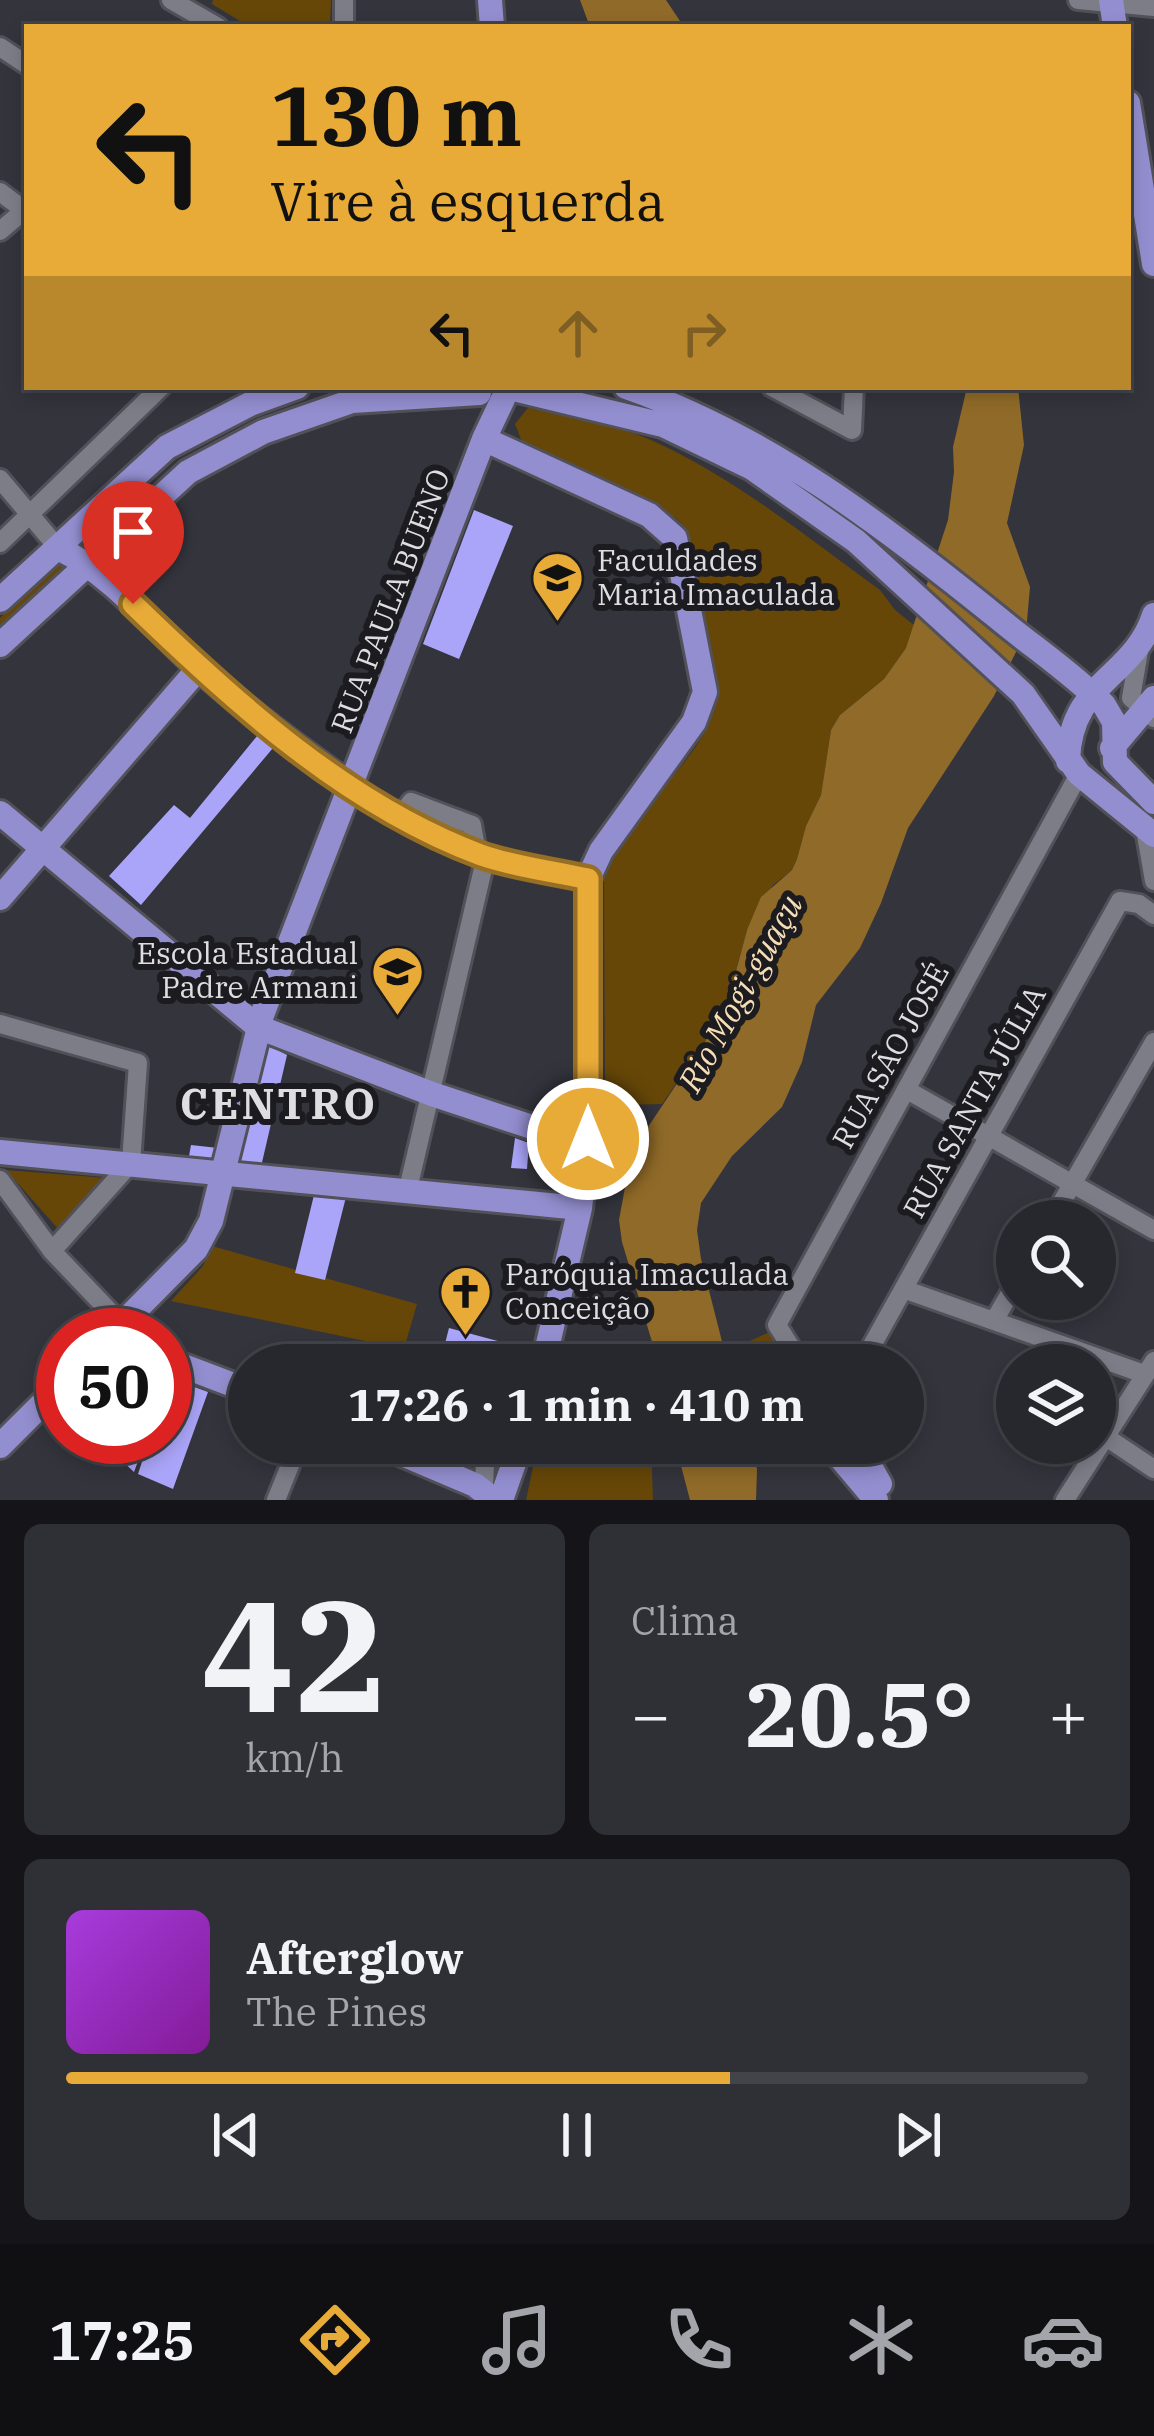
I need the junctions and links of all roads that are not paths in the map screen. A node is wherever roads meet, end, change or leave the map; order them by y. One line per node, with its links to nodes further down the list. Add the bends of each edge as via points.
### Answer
1 (1078, 0): 4 (street)
2 (1154, 7): 4 (street)
3 (182, 9): 5 (street)
4 (1112, 10)
5 (212, 24)
6 (1131, 116): 7 (main road)
7 (1147, 177): 10 (main road)
8 (24, 211): 9 (street)
9 (0, 231)
10 (1154, 264)
11 (158, 390): 19 (street)
12 (289, 390): 21 (main road, via 167,447)
13 (635, 390): 28 (main road, via 782,460 887,529)
14 (778, 390): 15 (street, via 852,430)
15 (854, 390)
16 (499, 391): 17 (main road, RUA PAULA BUENO); 22 (main road, via 352,401 263,432 188,472); 31 (main road, via 663,425 752,468 864,549 1013,684)
17 (484, 439): 32 (main road, RUA PAULA BUENO); 38 (main road, via 649,515 675,538 705,692 694,722)
18 (0, 479): 19 (street)
19 (32, 514): 20 (street); 21 (street)
20 (0, 543)
21 (58, 548): 22 (main road); 23 (main road)
22 (88, 563): 26 (main road); 27 (main road)
23 (0, 600)
24 (1154, 615): 25 (main road)
25 (1141, 643): 28 (main road); 29 (street, via 1130,690 1133,702)
26 (0, 645)
27 (199, 668): 32 (main road); 36 (main road)
28 (1090, 694): 30 (main road, via 1114,722); 31 (main road, via 1071,727)
29 (1151, 709): 30 (main road)
30 (1112, 748): 33 (main road, via 1120,769)
31 (1073, 767): 35 (main road); 45 (street, RUA SÃO JOSÉ)
32 (352, 787): 37 (street); 43 (main road, RUA PAULA BUENO)
33 (1154, 802)
34 (0, 813): 36 (main road)
35 (1150, 832): 39 (street)
36 (44, 847): 40 (main road); 43 (main road)
37 (481, 855): 38 (street); 46 (street)
38 (588, 879): 48 (main road)
39 (1154, 881)
40 (0, 898)
41 (1154, 915): 47 (street, RUA SANTA JÚLIA, via 1120,901)
42 (0, 1024): 50 (street, via 138,1063)
43 (258, 1028): 46 (main road); 51 (main road, RUA PAULA BUENO)
44 (1154, 1042): 53 (street)
45 (907, 1090): 47 (street); 65 (street, RUA SÃO JOSÉ, via 777,1325)
46 (432, 1094): 48 (main road); 54 (street)
47 (989, 1136): 53 (street); 59 (street, RUA SANTA JÚLIA)
48 (588, 1139): 56 (main road)
49 (0, 1153): 50 (main road)
50 (131, 1163): 51 (main road); 58 (street)
51 (223, 1172): 54 (main road); 61 (main road, RUA PAULA BUENO, via 196,1249)
52 (0, 1180): 58 (street)
53 (1073, 1184): 55 (street); 57 (street)
54 (408, 1189): 56 (main road)
55 (1063, 1200)
56 (580, 1208): 64 (main road)
57 (1154, 1230)
58 (52, 1251): 60 (street)
59 (906, 1290): 63 (street); 66 (street, RUA SANTA JÚLIA)
60 (101, 1308)
61 (143, 1308)
62 (996, 1318): 63 (street)
63 (994, 1321): 67 (street)
64 (545, 1344)
65 (789, 1344)
66 (874, 1344)
67 (1149, 1367): 71 (street)
68 (192, 1369): 69 (main road)
69 (228, 1383)
70 (36, 1410): 73 (main road)
71 (1116, 1421)
72 (1116, 1444): 82 (street)
73 (0, 1446)
74 (291, 1464): 84 (street)
75 (420, 1464): 83 (main road)
76 (485, 1464): 83 (street)
77 (500, 1464): 83 (main road)
78 (505, 1464): 83 (main road)
79 (846, 1464): 85 (main road)
80 (870, 1464): 86 (main road)
81 (1088, 1464): 87 (street)
82 (1154, 1469)
83 (484, 1494)
84 (276, 1500)
85 (876, 1500)
86 (892, 1500)
87 (1065, 1500)

